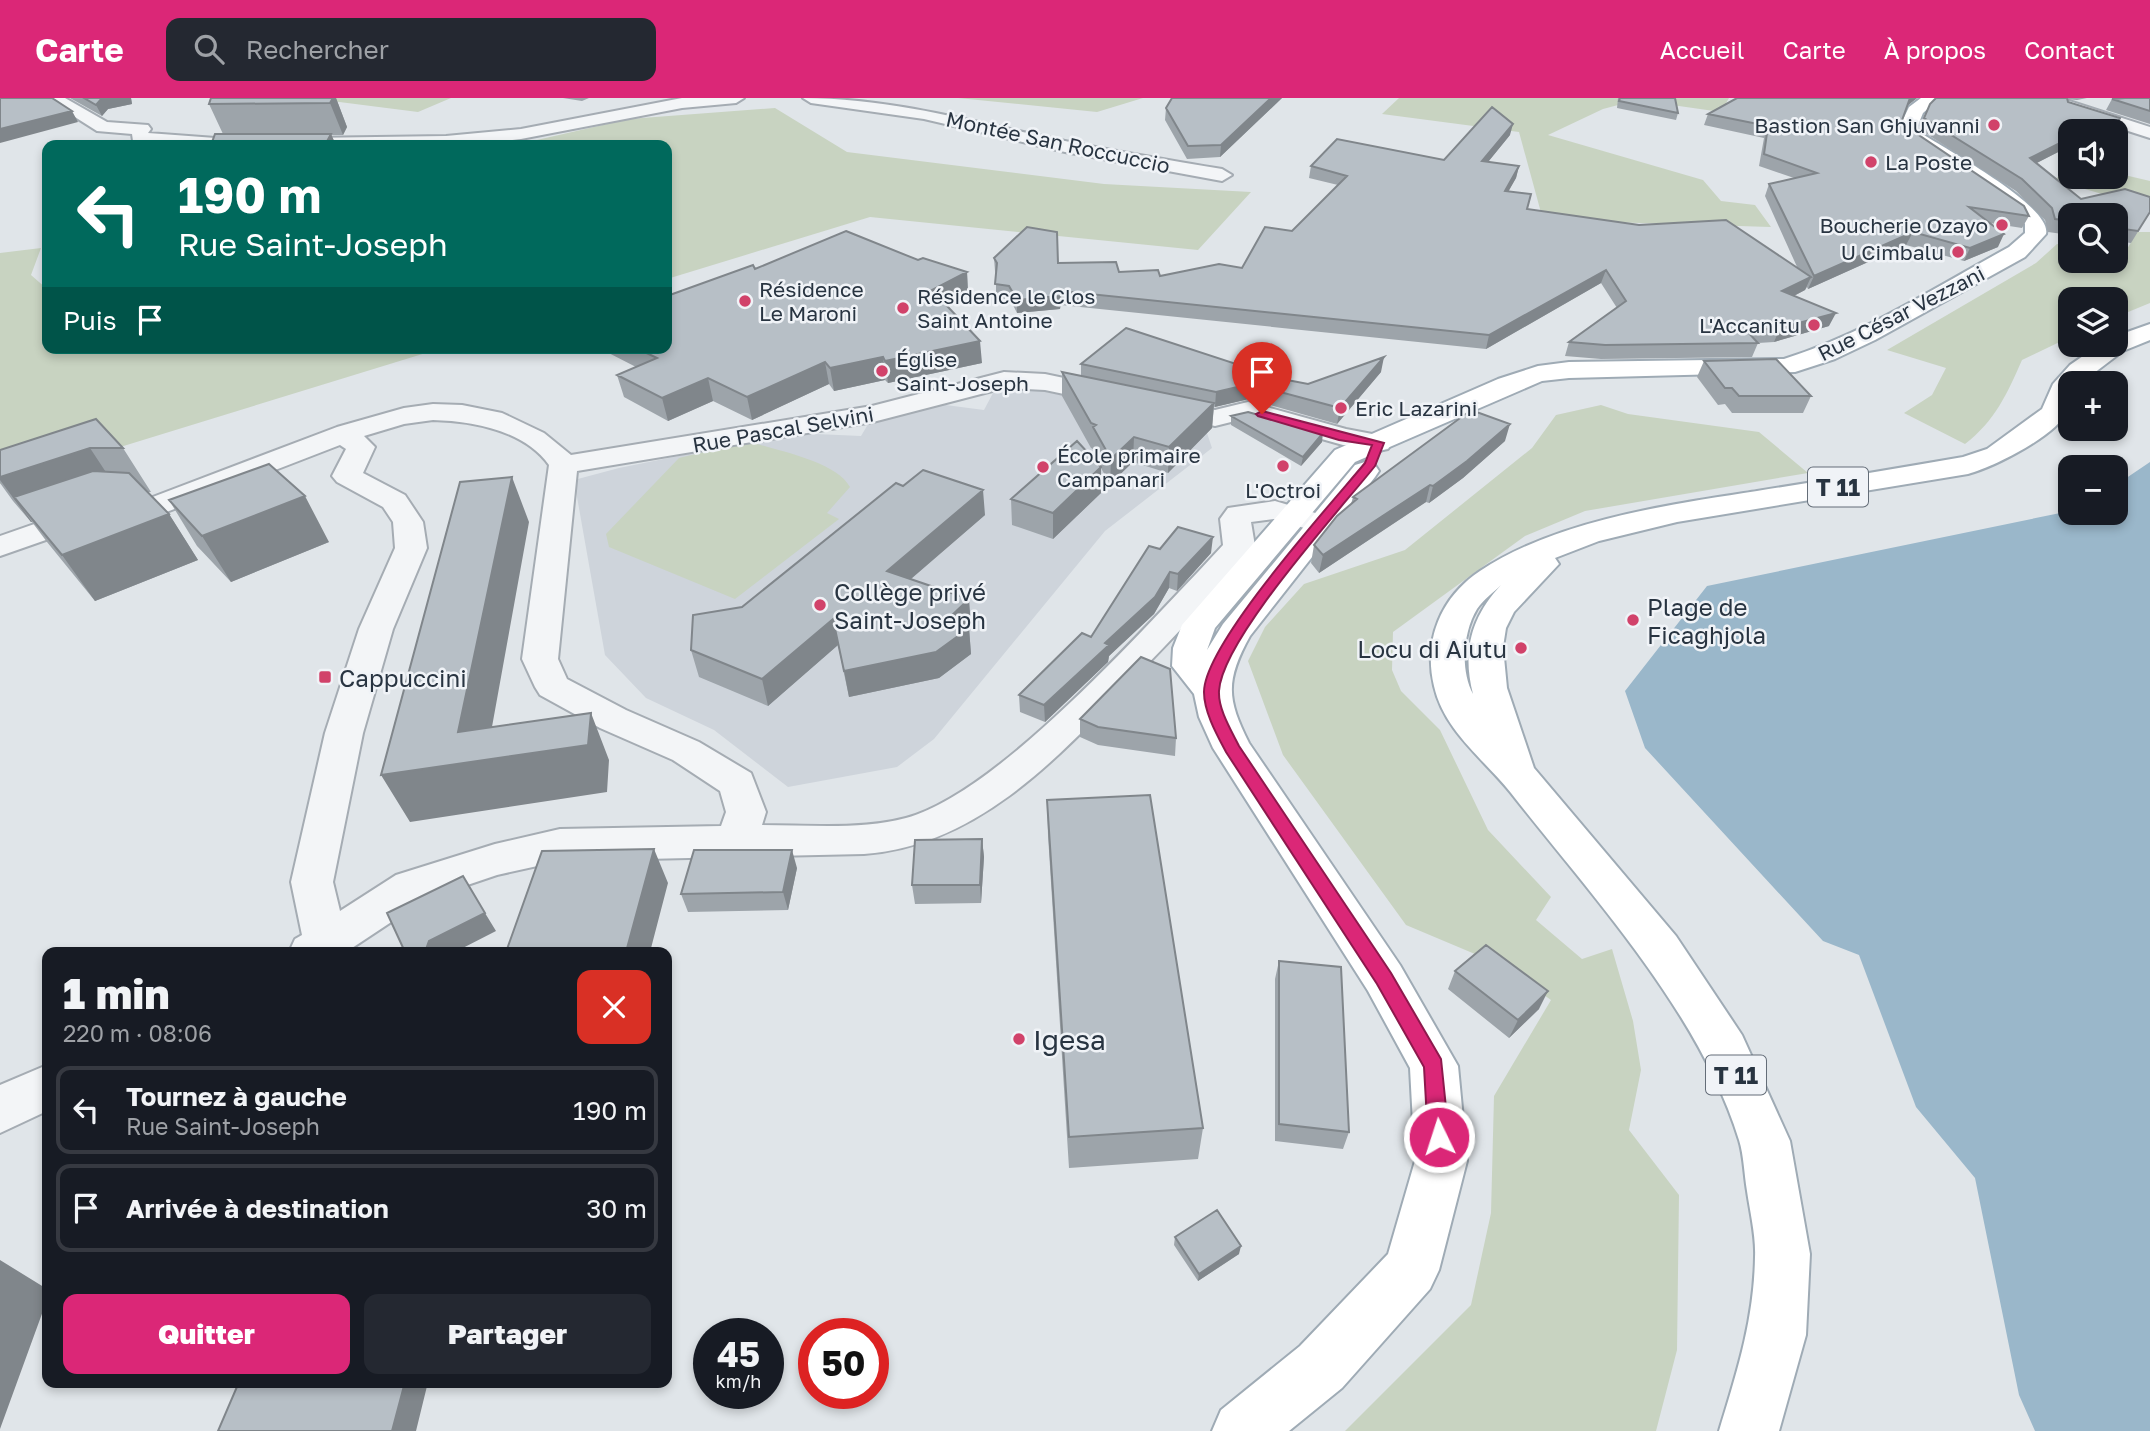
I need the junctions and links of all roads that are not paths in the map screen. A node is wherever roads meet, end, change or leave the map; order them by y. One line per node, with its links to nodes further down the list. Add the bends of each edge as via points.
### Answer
1 (53, 98): 9 (street, via 103,127)
2 (736, 98): 10 (street, via 684,102 484,138)
3 (811, 98): 11 (street, Montée San Roccuccio, via 924,114 1065,147)
4 (1931, 98): 16 (main road, Rue César Vezzani, via 1915,111 1906,132 2034,218 2035,237 2017,252 1866,335 1786,367 1538,374)
5 (2099, 100): 7 (street); 8 (street, via 2064,103)
6 (124, 108): 9 (street)
7 (2150, 117)
8 (2150, 134)
9 (140, 137)
10 (411, 140)
11 (1222, 175)
12 (2150, 331): 13 (main road, T 11)
13 (2128, 340)
14 (2100, 357): 26 (main road, T 11, via 2073,377 2053,413 1997,455 1968,465 1619,525 1562,546 1496,612 1487,639 1492,697 1520,778 1660,949 1725,1050 1765,1141 1783,1255 1777,1335)
15 (343, 434): 17 (street, via 389,417 447,412 480,416 528,435 558,455); 19 (street, via 153,507 120,505); 21 (street, via 361,447 347,476 394,501 408,522 411,548 376,629 344,733 312,882)
16 (1378, 443): 17 (street, Rue Pascal Selvini, via 1248,410 1215,418 1045,382 1004,380 873,414); 18 (main road, Rue César Vezzani, via 1346,456)
17 (563, 466): 20 (street, via 540,659 553,687 686,751 737,783 746,812)
18 (1307, 520): 20 (street, via 1275,510 1239,514 1239,546 1048,745 985,794 931,825 888,837); 25 (main road, Rue César Vezzani, via 1224,651 1211,691 1232,748 1384,978 1434,1066 1441,1161 1410,1270 1321,1367)
19 (0, 547)
20 (737, 841): 22 (street, via 560,845 495,860 411,887)
21 (318, 947)
22 (320, 947)
23 (42, 1089): 24 (street)
24 (0, 1110)
25 (1242, 1431)
26 (1749, 1431)

